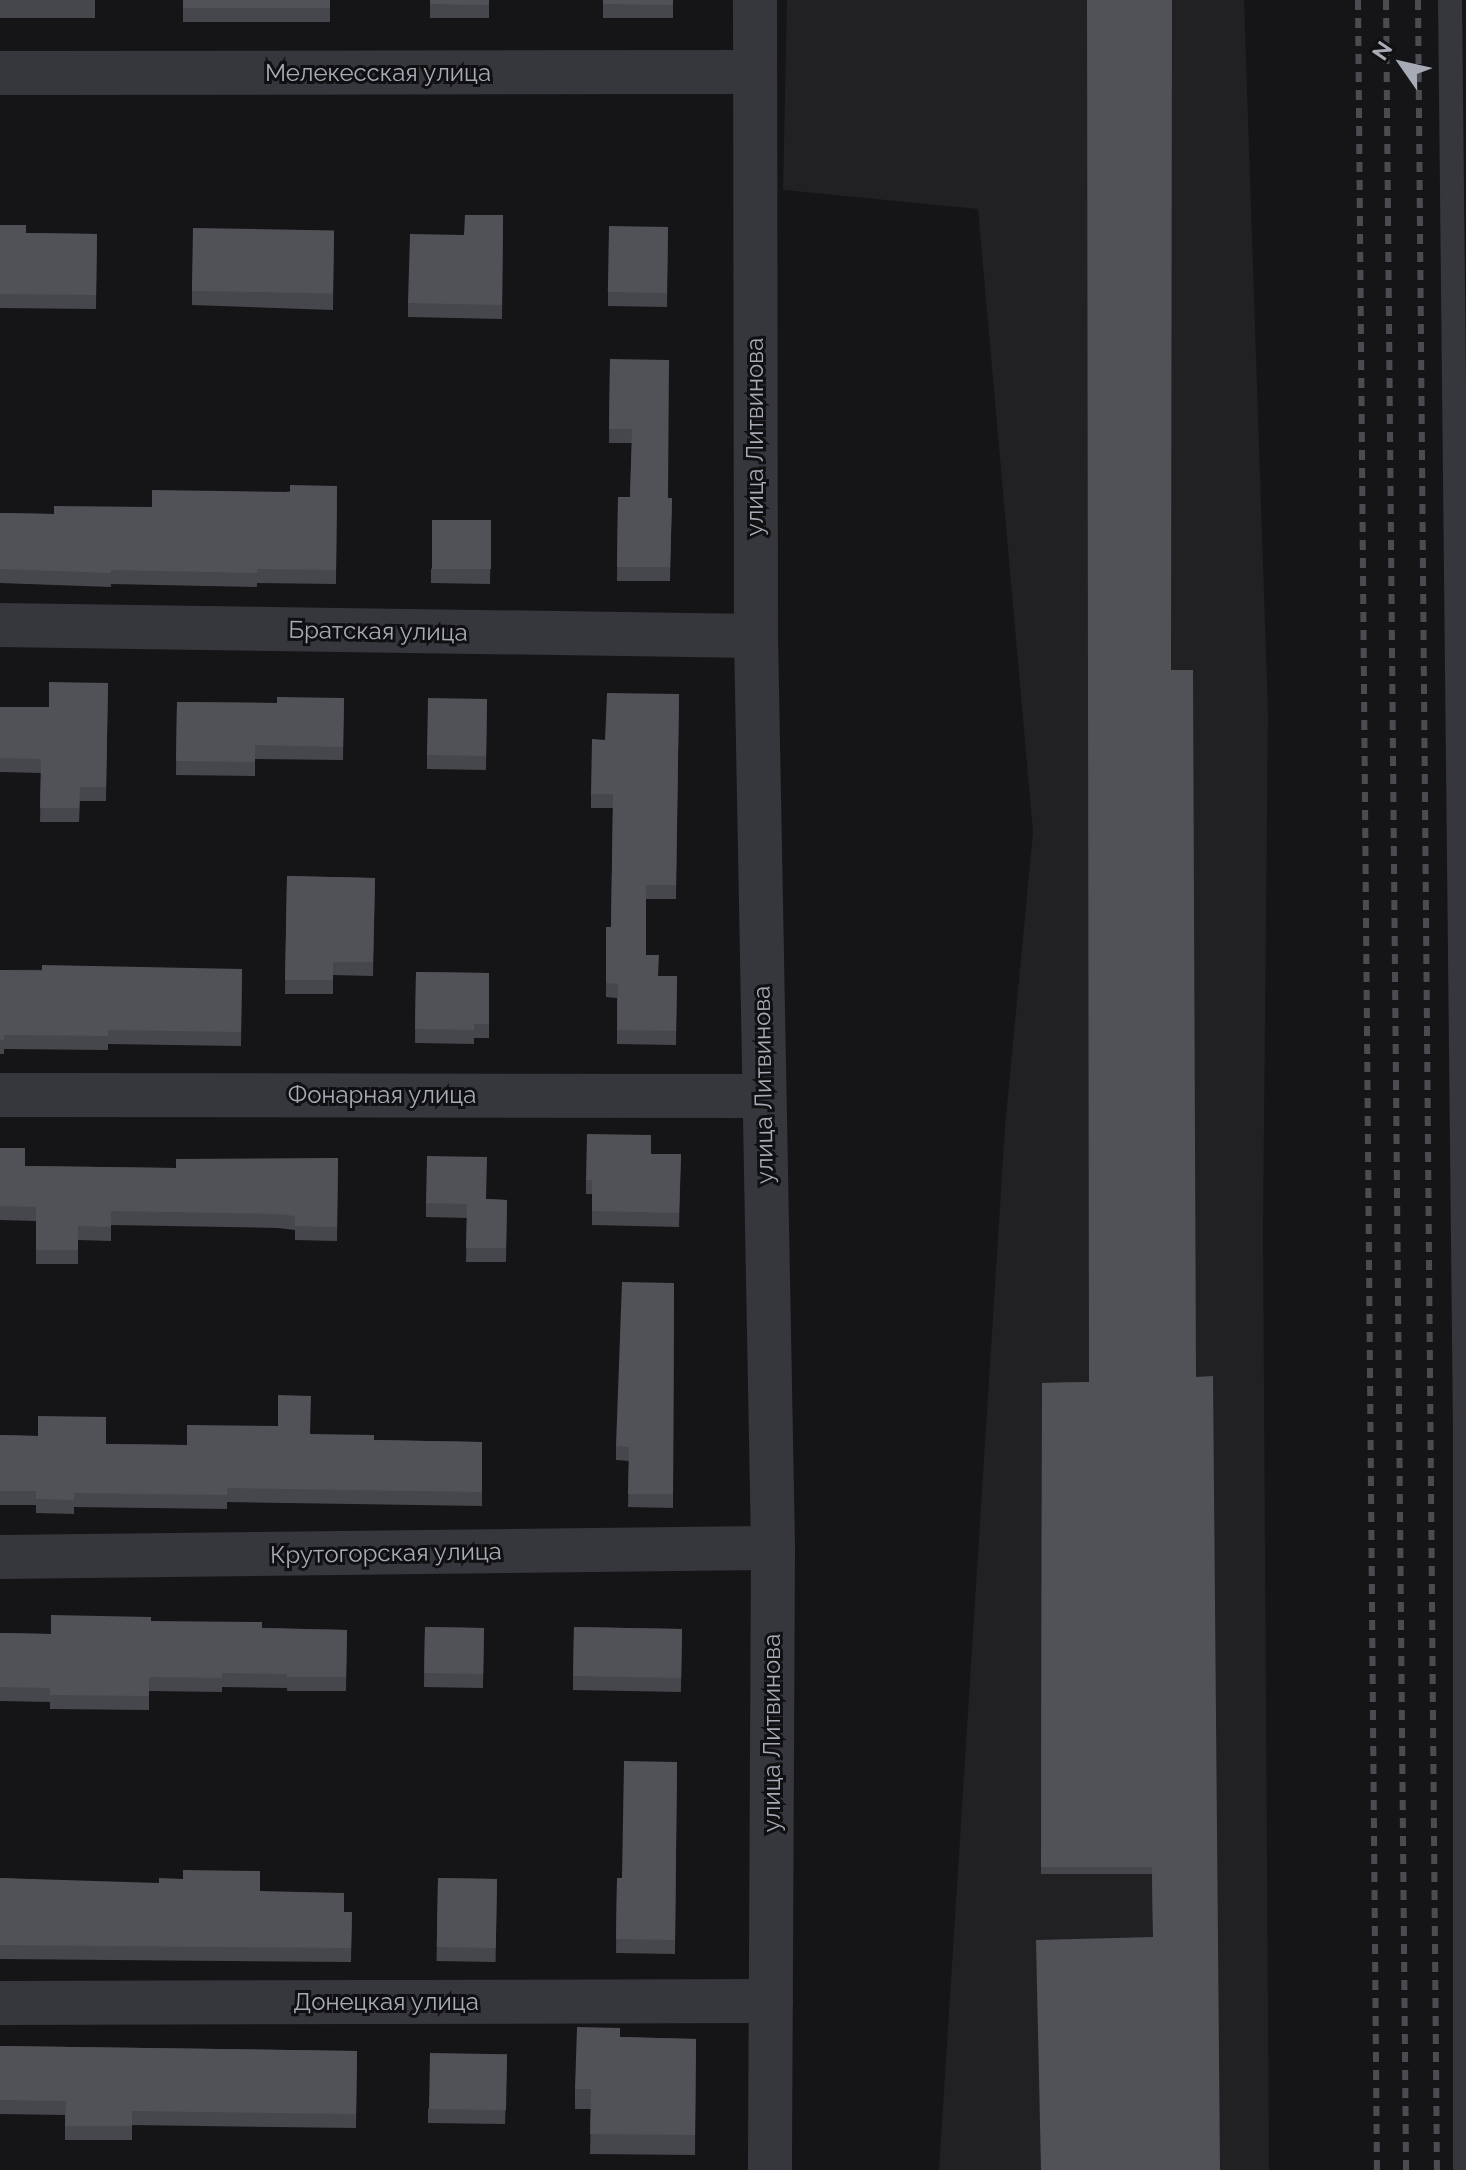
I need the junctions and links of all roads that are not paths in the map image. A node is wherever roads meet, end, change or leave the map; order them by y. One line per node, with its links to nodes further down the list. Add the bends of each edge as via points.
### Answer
1 (755, 0): 3 (street, улица Литвинова)
2 (1450, 0): 14 (lane, via 1465,1409)
3 (755, 72): 4 (street, Мелекесская улица); 6 (street, улица Литвинова)
4 (0, 73)
5 (0, 625): 6 (street, Братская улица)
6 (756, 636): 8 (street, улица Литвинова)
7 (0, 1095): 8 (street, Фонарная улица)
8 (763, 1096): 9 (street, улица Литвинова)
9 (773, 1548): 10 (street, Крутогорская улица); 11 (street, улица Литвинова)
10 (0, 1557)
11 (771, 2001): 12 (street, Донецкая улица); 13 (street, улица Литвинова)
12 (0, 2003)
13 (770, 2170)
14 (1465, 2170)

